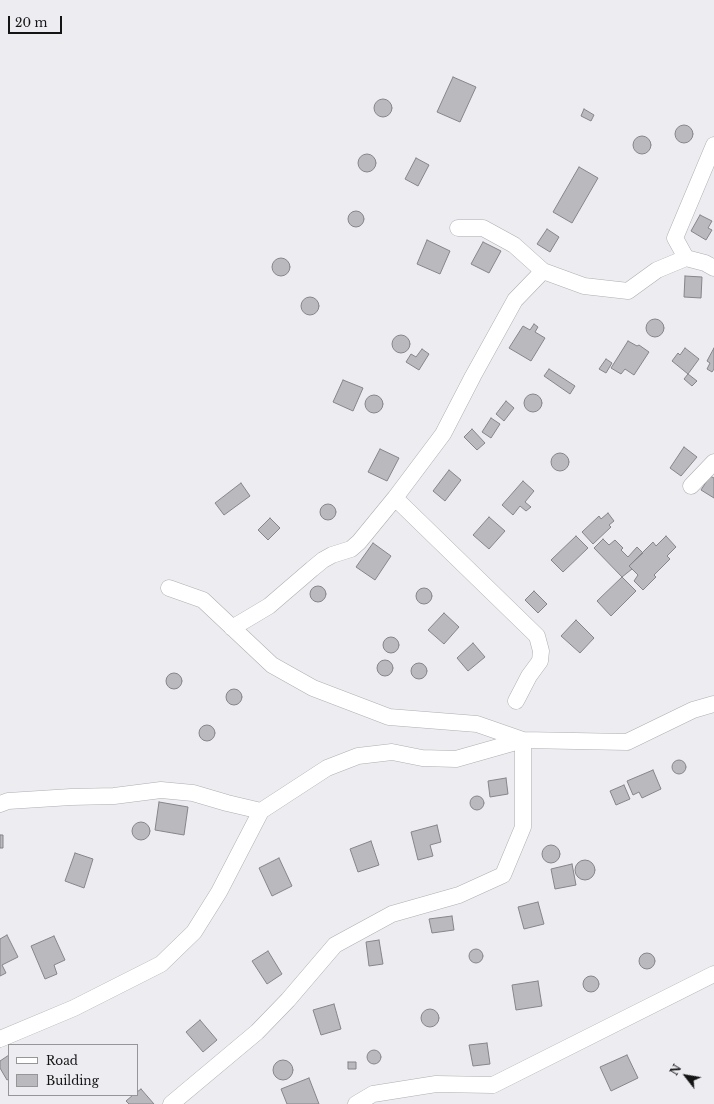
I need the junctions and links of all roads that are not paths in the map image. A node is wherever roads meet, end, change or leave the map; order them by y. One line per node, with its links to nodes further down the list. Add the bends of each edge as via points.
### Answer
1 (714, 145): 3 (street, via 675,238)
2 (458, 228): 5 (street, via 483,228 514,245)
3 (686, 258): 4 (street); 5 (street, via 657,270 628,291 584,286)
4 (714, 268)
5 (543, 271): 8 (street, via 515,300 443,434)
6 (714, 462): 7 (street)
7 (691, 486)
8 (395, 498): 10 (street, via 351,549 323,560 269,606); 11 (street, via 537,636 541,651 540,660)
9 (170, 588): 10 (street, via 203,600)
10 (232, 628): 13 (street, via 272,664 320,691 389,717 477,724)
11 (516, 701)
12 (714, 704): 13 (street, via 693,710 627,742)
13 (523, 740): 15 (street, via 456,759 422,758 392,752 358,756 327,768); 18 (street, via 523,827 503,875 459,895 392,914 335,945 257,1032)
14 (0, 804): 15 (street, via 8,801 71,796 114,796 161,790 193,793)
15 (261, 811): 17 (street, via 194,932 161,964 74,1008)
16 (714, 974): 19 (street, via 493,1086 436,1084 373,1094)
17 (0, 1039)
18 (171, 1104)
19 (356, 1104)

